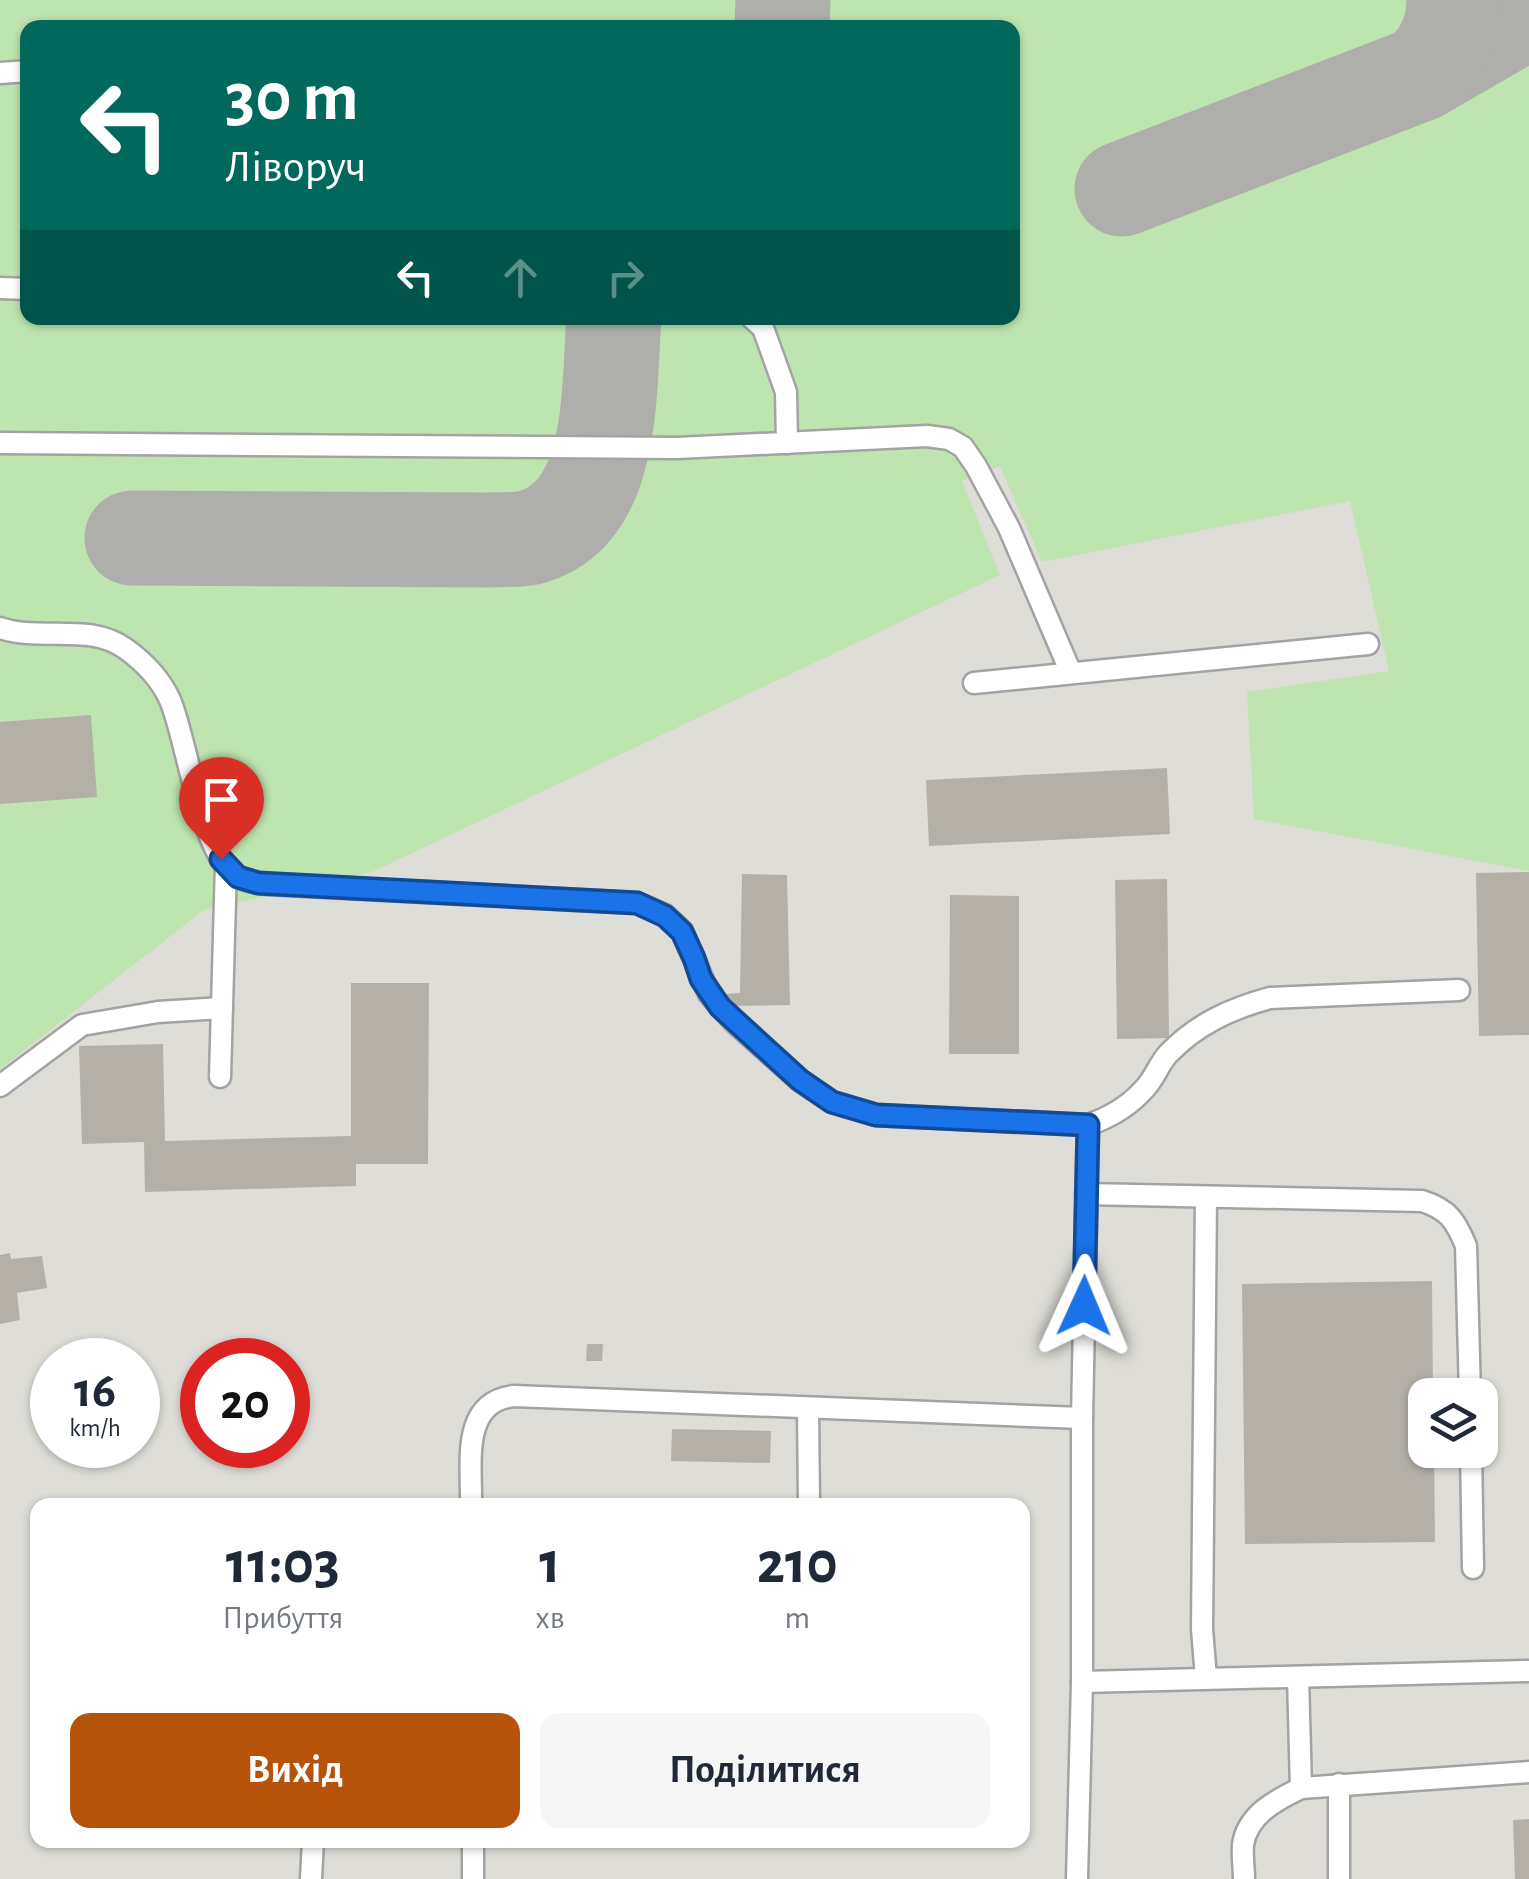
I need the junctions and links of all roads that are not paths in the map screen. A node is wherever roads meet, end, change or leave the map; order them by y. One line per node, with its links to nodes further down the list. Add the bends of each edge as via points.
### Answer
1 (760, 325): 3 (lane, via 786,392)
2 (0, 443): 3 (lane)
3 (787, 443): 6 (lane, via 927,436 963,447 1008,528)
4 (0, 628): 8 (lane, via 114,641 156,677 171,701 203,816)
5 (1368, 644): 6 (lane)
6 (1071, 673): 7 (lane)
7 (974, 683)
8 (226, 866): 10 (lane); 13 (lane, via 258,883 637,903 682,932 720,1007 832,1102 876,1115)
9 (1458, 990): 13 (lane, via 1270,998 1245,1005 1193,1031 1129,1104)
10 (222, 1008): 11 (lane); 12 (lane, via 82,1025)
11 (220, 1076)
12 (0, 1086)
13 (1088, 1125): 14 (lane)
14 (1086, 1194): 15 (lane); 18 (lane)
15 (1206, 1197): 16 (lane, via 1438,1206 1466,1246); 25 (lane)
16 (1470, 1378)
17 (808, 1408): 18 (lane); 20 (lane, via 500,1397 478,1418); 21 (lane)
18 (1082, 1418): 26 (lane)
19 (1471, 1468): 22 (lane)
20 (471, 1498)
21 (809, 1498)
22 (1473, 1568)
23 (1529, 1671): 24 (lane)
24 (1298, 1677): 25 (lane); 29 (lane)
25 (1206, 1678): 26 (lane)
26 (1082, 1682): 35 (lane)
27 (1529, 1772): 28 (lane)
28 (1340, 1784): 29 (lane); 37 (lane)
29 (1300, 1788): 36 (lane, via 1252,1823 1243,1842)
30 (313, 1848): 33 (lane)
31 (324, 1848): 33 (lane)
32 (473, 1848): 34 (lane)
33 (312, 1873)
34 (473, 1879)
35 (1078, 1879)
36 (1244, 1879)
37 (1340, 1879)

